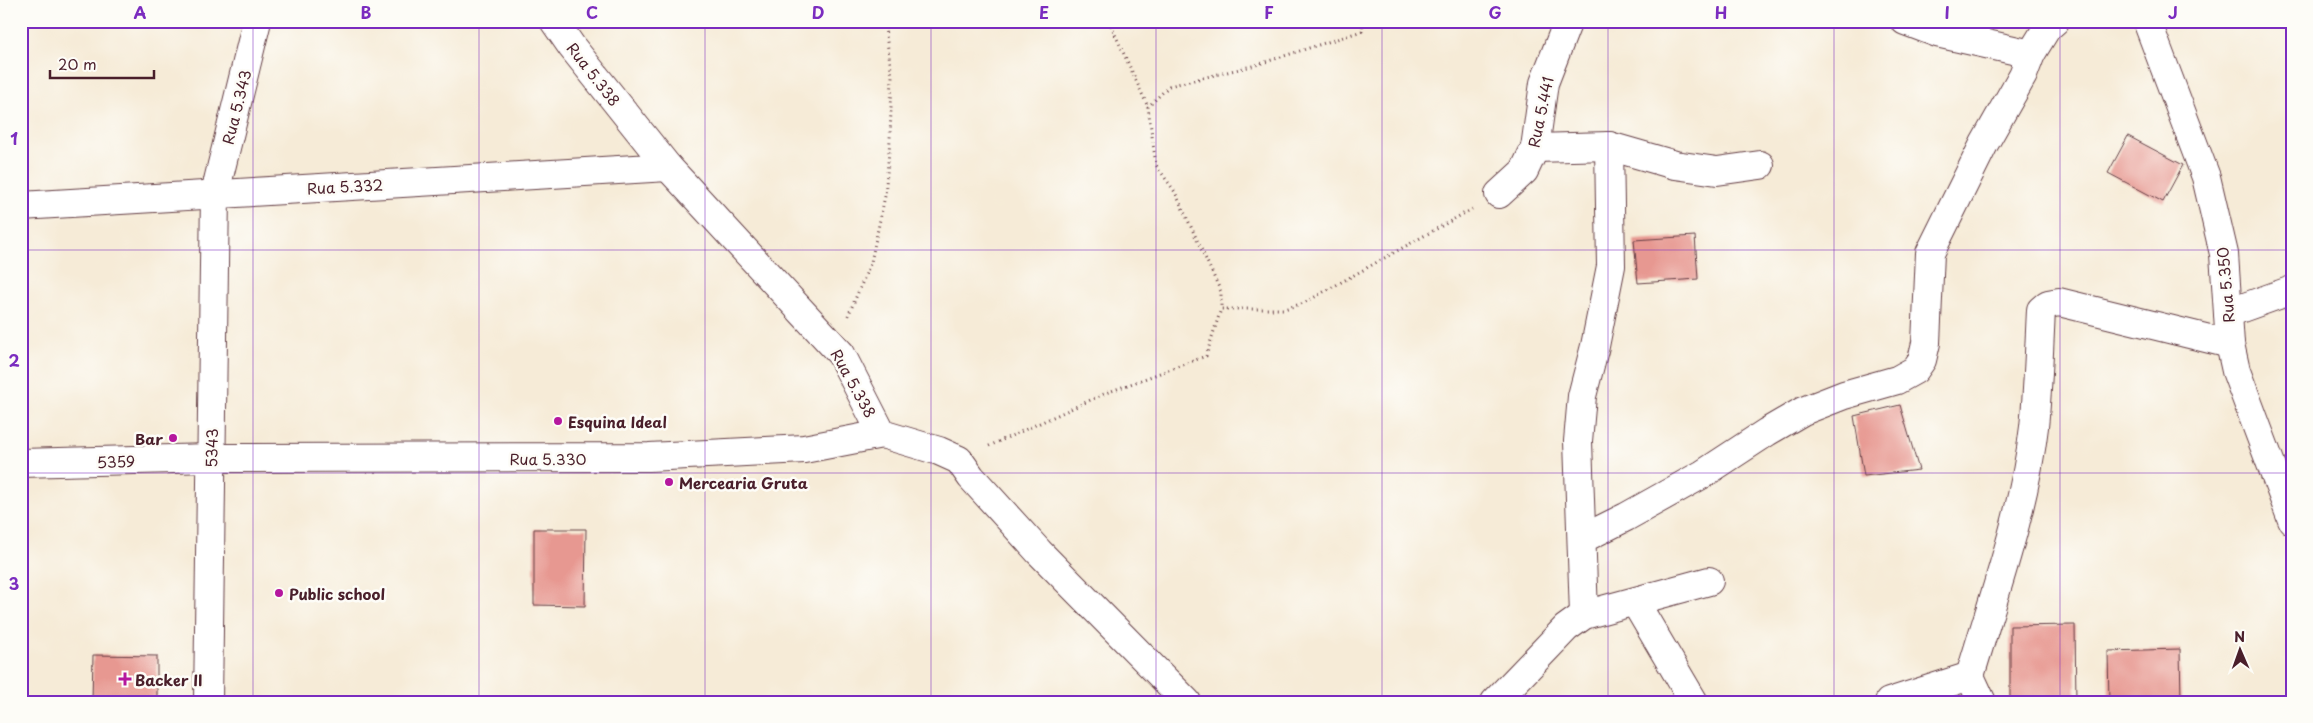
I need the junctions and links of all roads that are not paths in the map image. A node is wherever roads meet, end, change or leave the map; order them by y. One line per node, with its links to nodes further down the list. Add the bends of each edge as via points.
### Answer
1 (257, 21): 12 (street, Rua 5.343)
2 (554, 21): 11 (street, Rua 5.338)
3 (1568, 21): 9 (street, Rua 5.441, via 1544,83)
4 (1905, 21): 7 (street, via 1937,33)
5 (2055, 21): 7 (street)
6 (2147, 21): 16 (street, Rua 5.350, via 2206,177 2224,254)
7 (2031, 54): 22 (street, via 1930,252 1926,343 1922,360 1915,370 1898,380 1803,411 1703,474)
8 (1609, 146): 9 (street); 10 (street, via 1675,165 1717,171); 22 (street, via 1611,266 1582,396 1578,441)
9 (1534, 148): 13 (street, Rua 5.441, via 1524,171)
10 (1760, 166)
11 (668, 167): 12 (street, Rua 5.332); 18 (street, Rua 5.338, via 841,354)
12 (215, 193): 14 (street, Rua 5.332); 19 (street, 5343)
13 (1499, 194)
14 (21, 206)
15 (2292, 290): 16 (street)
16 (2228, 313): 17 (street, Rua 5.350)
17 (2230, 344): 21 (street, Rua 5.350, via 2236,371); 26 (street, via 2059,302 2048,304 2041,310 2034,427 2027,468 2013,533)
18 (882, 434): 19 (street, Rua 5.330, via 804,449 648,457); 28 (street, Rua 5.338, via 958,460 1039,552)
19 (211, 458): 20 (street, 5359 / 5359); 27 (street, 5343)
20 (21, 463)
21 (2292, 520)
22 (1582, 539): 25 (street)
23 (1708, 581): 24 (street)
24 (1635, 602): 25 (street); 30 (street)
25 (1584, 615): 29 (street, via 1566,628)
26 (1970, 676): 31 (street); 32 (street)
27 (208, 702)
28 (1187, 702)
29 (1495, 702)
30 (1694, 702)
31 (1889, 702)
32 (1982, 702)

